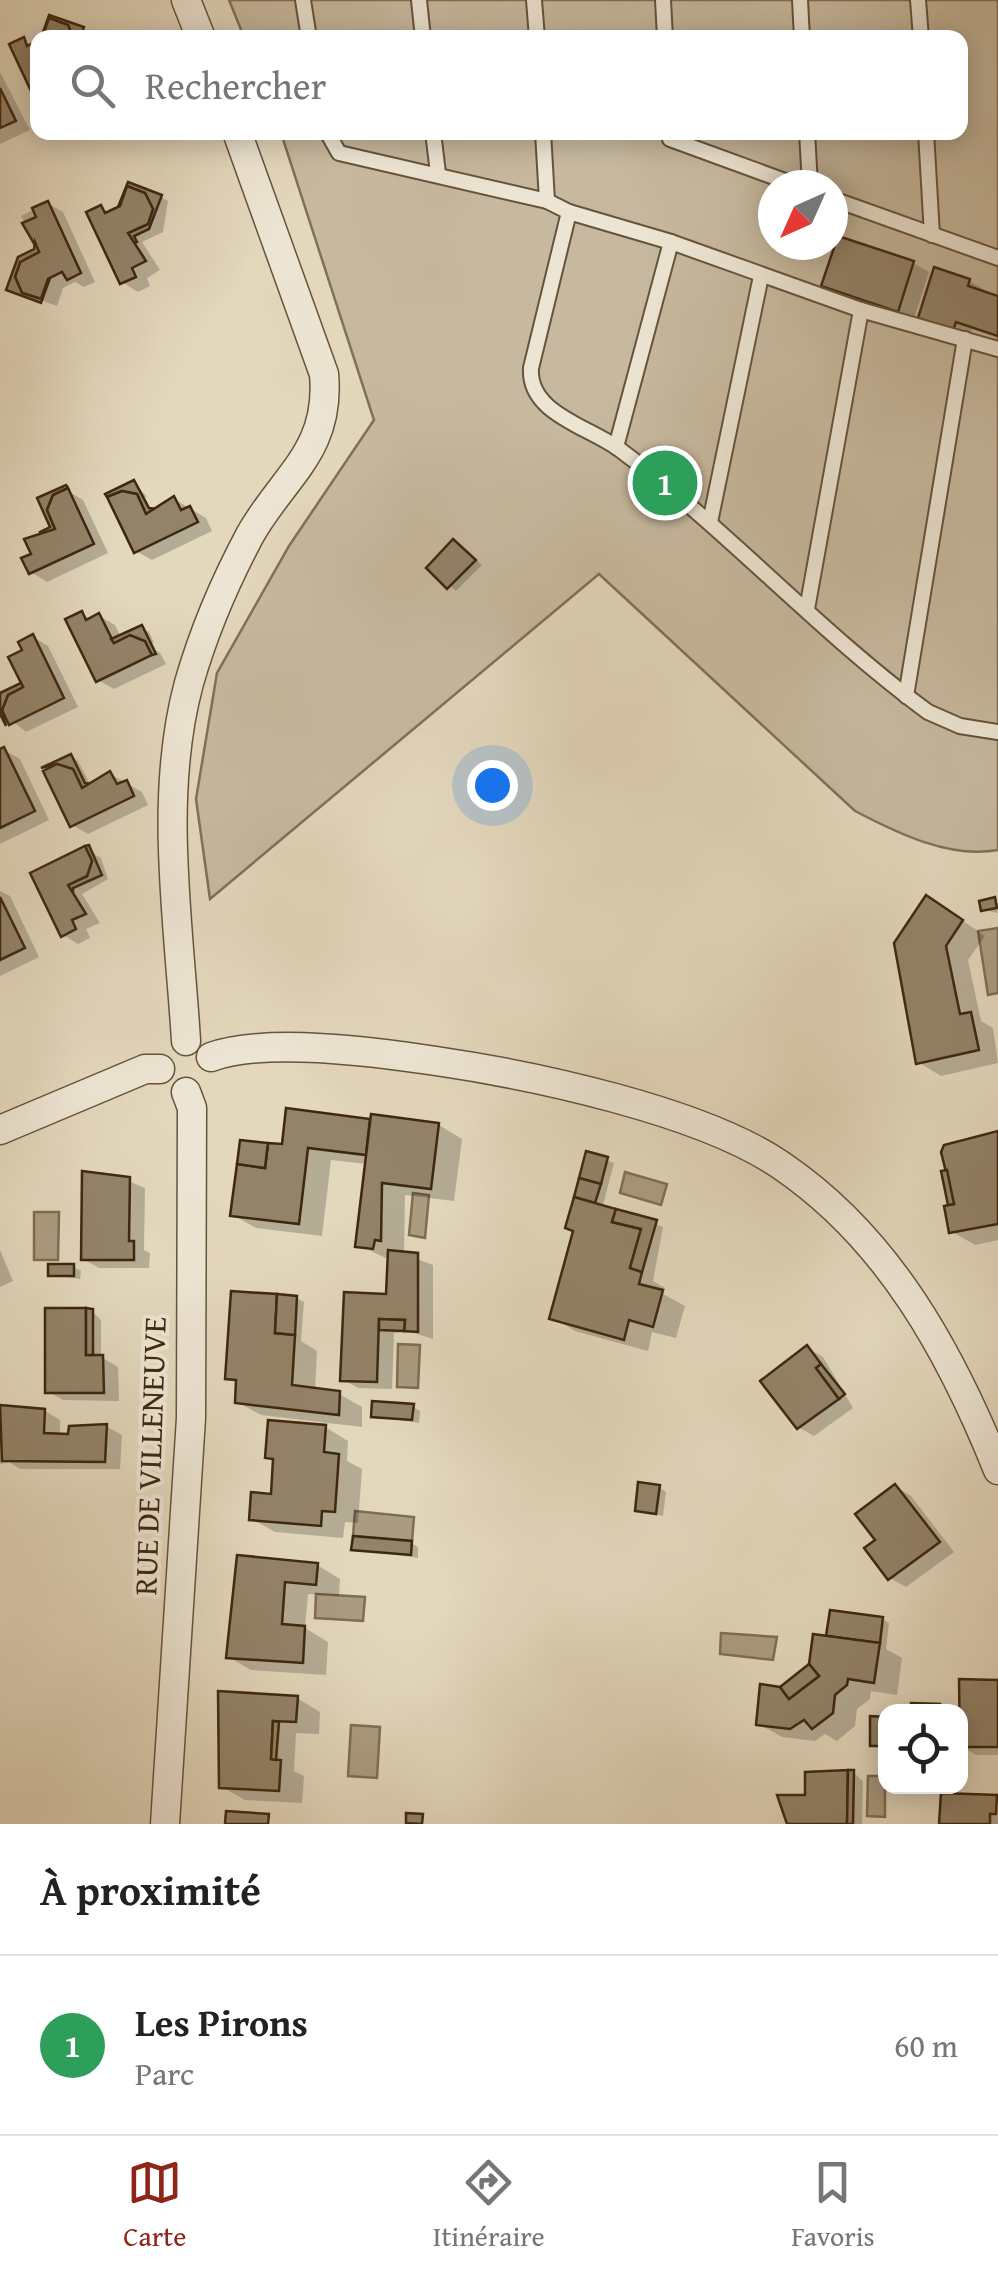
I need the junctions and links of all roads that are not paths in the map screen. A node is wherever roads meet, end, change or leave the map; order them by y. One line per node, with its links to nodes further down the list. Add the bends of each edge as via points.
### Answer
1 (186, 0): 8 (street)
2 (303, 0): 9 (lane)
3 (419, 0): 10 (lane)
4 (534, 0): 11 (lane)
5 (663, 0): 12 (lane)
6 (800, 0): 13 (lane)
7 (918, 0): 14 (lane)
8 (198, 30)
9 (308, 30)
10 (422, 30)
11 (536, 30)
12 (665, 30)
13 (802, 30)
14 (920, 30)
15 (240, 140): 40 (street, via 324,374 327,403 298,472 252,533 189,683 176,750 174,846)
16 (331, 140): 24 (lane, via 339,154)
17 (434, 140): 24 (lane)
18 (543, 140): 25 (lane)
19 (673, 140): 23 (lane)
20 (807, 140): 22 (lane)
21 (926, 140): 28 (lane)
22 (809, 170)
23 (758, 171)
24 (438, 174): 25 (lane)
25 (547, 201): 27 (lane)
26 (848, 204): 28 (lane)
27 (570, 212): 29 (lane); 35 (lane, via 529,388 539,401)
28 (932, 235): 30 (lane)
29 (671, 242): 31 (lane); 35 (lane)
30 (998, 258)
31 (761, 276): 32 (lane); 36 (lane)
32 (861, 310): 33 (lane); 37 (lane)
33 (965, 338): 34 (lane); 38 (lane)
34 (998, 349)
35 (616, 447): 36 (lane)
36 (710, 522): 37 (lane)
37 (807, 609): 38 (lane)
38 (906, 696): 39 (lane, via 960,726)
39 (998, 732)
40 (186, 1040): 41 (street); 42 (street, via 167,1049)
41 (210, 1057): 43 (street, via 207,1081); 45 (street, via 267,1049 376,1052 514,1073 644,1108 779,1163 846,1218 891,1268 970,1402)
42 (160, 1069): 43 (street, via 170,1087); 44 (street, via 145,1069)
43 (186, 1092): 46 (street, RUE DE VILLENEUVE, via 192,1108 191,1418)
44 (0, 1130)
45 (998, 1470)
46 (166, 1824)

